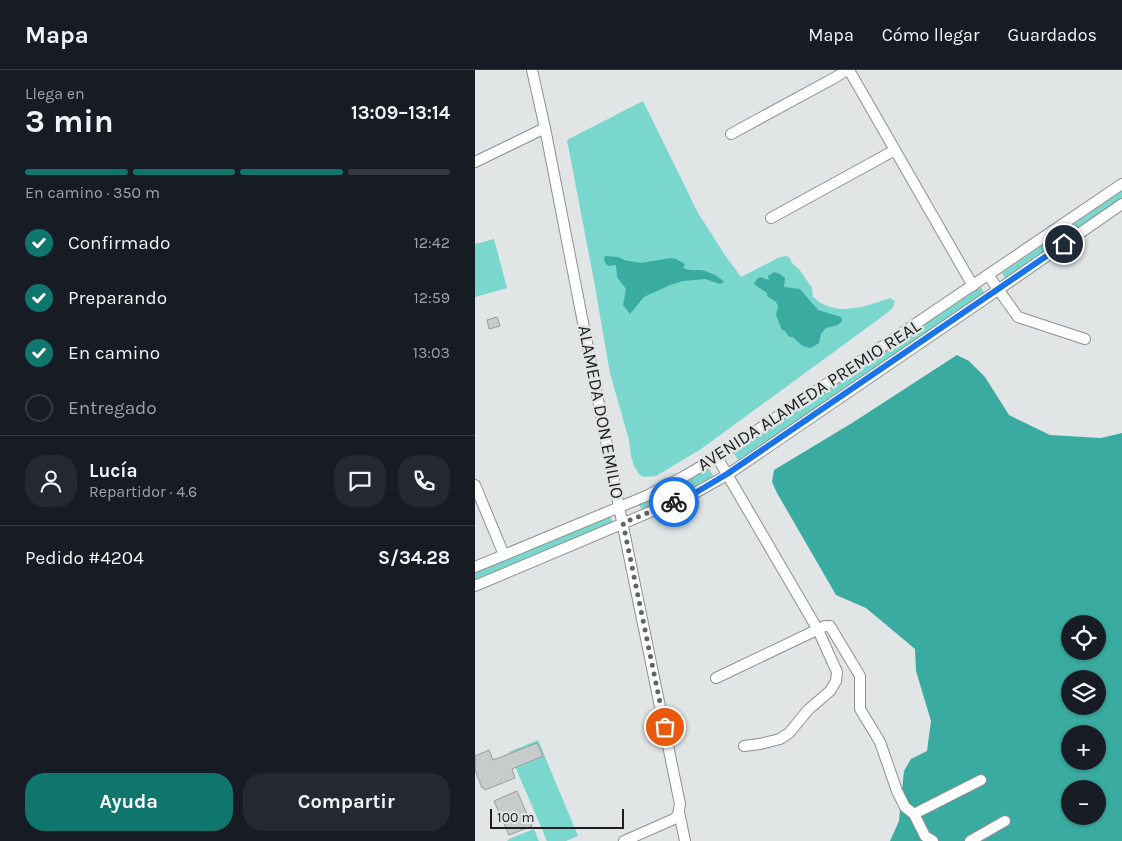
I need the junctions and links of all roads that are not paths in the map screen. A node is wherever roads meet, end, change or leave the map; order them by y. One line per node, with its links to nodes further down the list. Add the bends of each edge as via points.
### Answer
1 (532, 70): 3 (street, ALAMEDA DON EMILIO)
2 (848, 70): 4 (street); 5 (street)
3 (545, 128): 6 (street); 17 (street, ALAMEDA DON EMILIO)
4 (731, 134)
5 (895, 150): 9 (street); 11 (street)
6 (475, 162)
7 (1122, 184): 10 (street, AVENIDA ALAMEDA PREMIO REAL)
8 (1122, 204): 12 (street, AVENIDA ALAMEDA PREMIO REAL)
9 (771, 218)
10 (988, 275): 11 (street, AVENIDA ALAMEDA PREMIO REAL); 12 (street)
11 (973, 286): 14 (street, AVENIDA ALAMEDA PREMIO REAL)
12 (999, 290): 13 (street, via 1019,317); 15 (street, AVENIDA ALAMEDA PREMIO REAL)
13 (1085, 339)
14 (717, 457): 15 (street); 17 (street, AVENIDA ALAMEDA PREMIO REAL, via 647,496)
15 (727, 474): 18 (street, AVENIDA ALAMEDA PREMIO REAL, via 695,493); 22 (street)
16 (475, 485): 19 (street)
17 (619, 507): 18 (street, ALAMEDA DON EMILIO); 19 (street, AVENIDA ALAMEDA PREMIO REAL)
18 (623, 523): 21 (street, AVENIDA ALAMEDA PREMIO REAL); 27 (street, ALAMEDA DON EMILIO, via 680,804)
19 (504, 555): 20 (street, AVENIDA ALAMEDA PREMIO REAL)
20 (475, 567)
21 (475, 586)
22 (818, 630): 23 (street); 24 (street, via 837,672 830,691 780,739); 26 (street, via 830,626 861,676 860,709 880,742 897,791)
23 (716, 678)
24 (744, 746)
25 (981, 780): 26 (street)
26 (910, 811): 31 (street, via 925,836)
27 (679, 812): 29 (street, via 674,819); 30 (street, ALAMEDA DON EMILIO)
28 (1005, 821): 32 (street)
29 (624, 841)
30 (685, 841)
31 (933, 841)
32 (969, 841)

